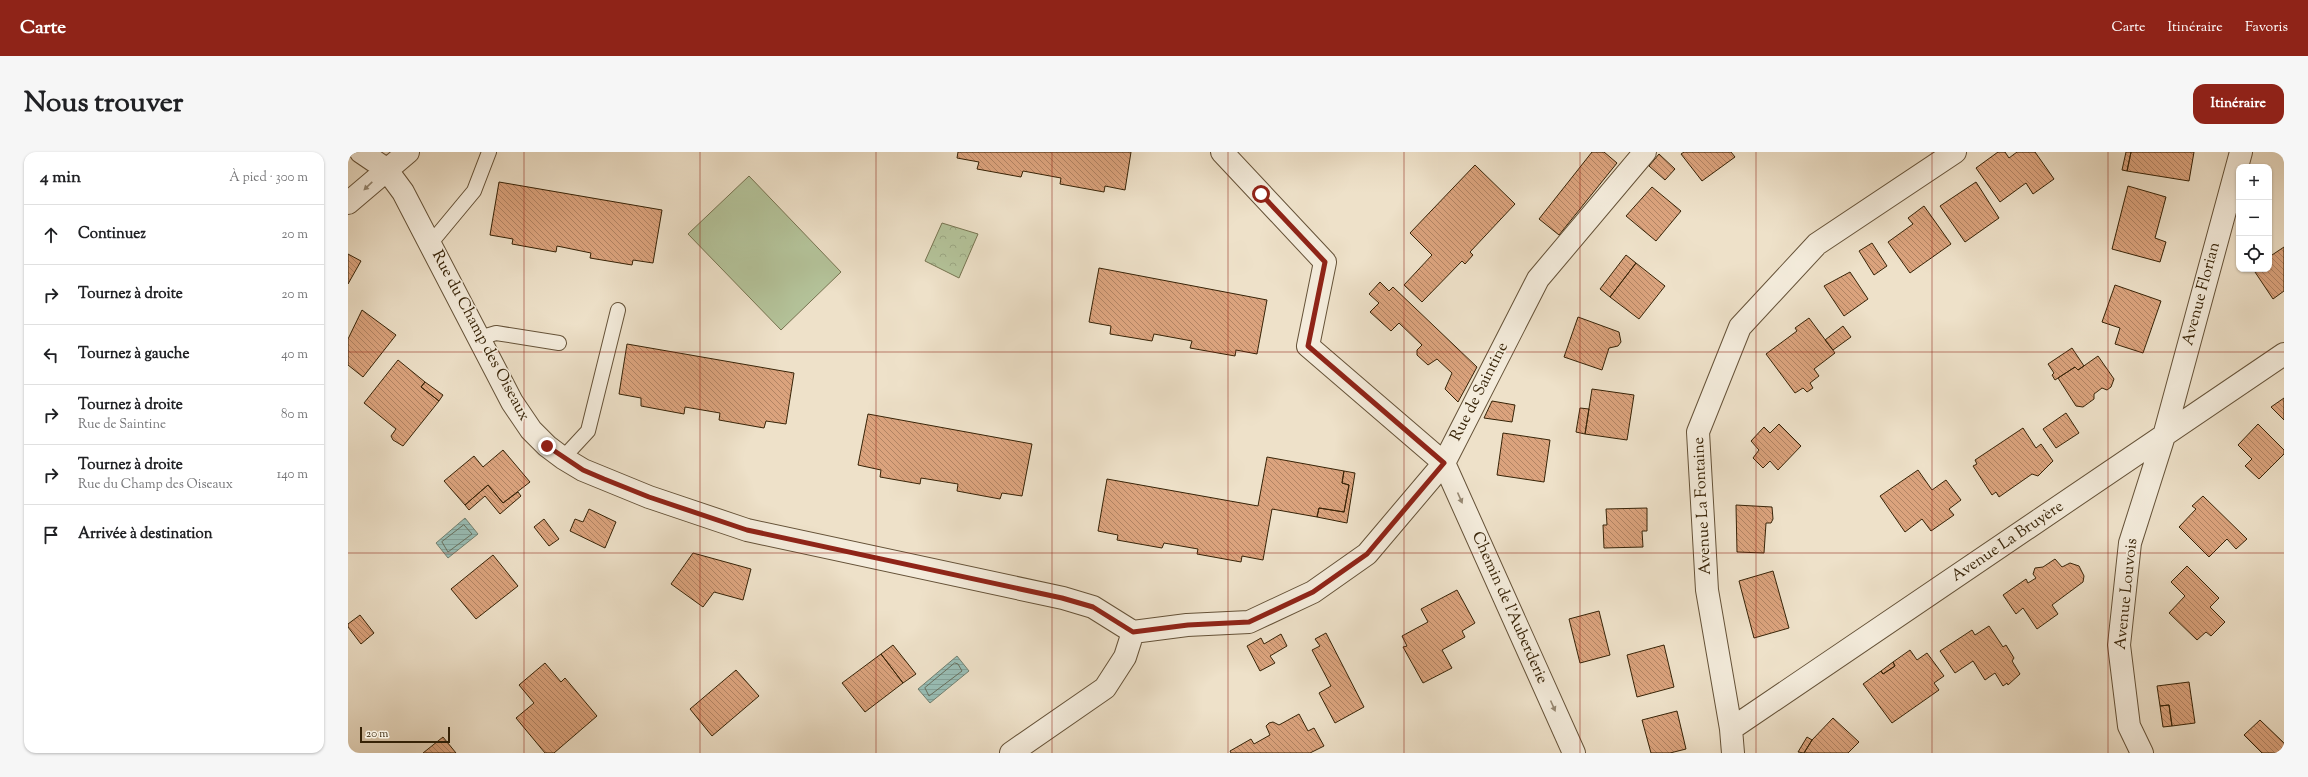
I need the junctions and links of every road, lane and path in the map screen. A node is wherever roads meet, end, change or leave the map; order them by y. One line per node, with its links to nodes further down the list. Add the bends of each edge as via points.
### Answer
1 (407, 152): 7 (street); 8 (street)
2 (489, 152): 10 (lane, via 474,191)
3 (1222, 152): 17 (street, via 1325,262 1308,346)
4 (1645, 152): 17 (street, Rue de Saintine, via 1538,279)
5 (1955, 152): 19 (street, Avenue La Fontaine, via 1817,244 1740,327 1698,432 1707,590)
6 (2241, 152): 15 (street, Avenue Florian)
7 (364, 154): 8 (street, Rue du Champ des Oiseaux)
8 (386, 169): 9 (street, one-way to 9); 10 (street, Rue du Champ des Oiseaux, via 403,192)
9 (348, 203)
10 (430, 244): 12 (street, Rue du Champ des Oiseaux)
11 (618, 310): 16 (lane, via 588,431)
12 (478, 338): 13 (lane, via 496,333); 16 (street, Rue du Champ des Oiseaux, via 512,402 531,430)
13 (559, 343)
14 (2284, 354): 15 (street, Avenue La Bruyère)
15 (2164, 436): 19 (street, Avenue La Bruyère); 23 (street, Avenue Louvois, via 2130,543 2119,645 2129,726)
16 (563, 458): 18 (street, Rue du Champ des Oiseaux, via 583,470 649,497 747,530 1062,598 1093,607)
17 (1444, 463): 18 (street, Rue de Saintine, via 1367,554 1313,592 1249,622 1188,625); 21 (street, Chemin de l'Auberderie, one-way to 21)
18 (1133, 632): 20 (street, via 1125,657 1105,688)
19 (1731, 729): 22 (street, Avenue La Fontaine)
20 (1011, 753)
21 (1574, 753)
22 (1734, 753)
23 (2142, 753)

